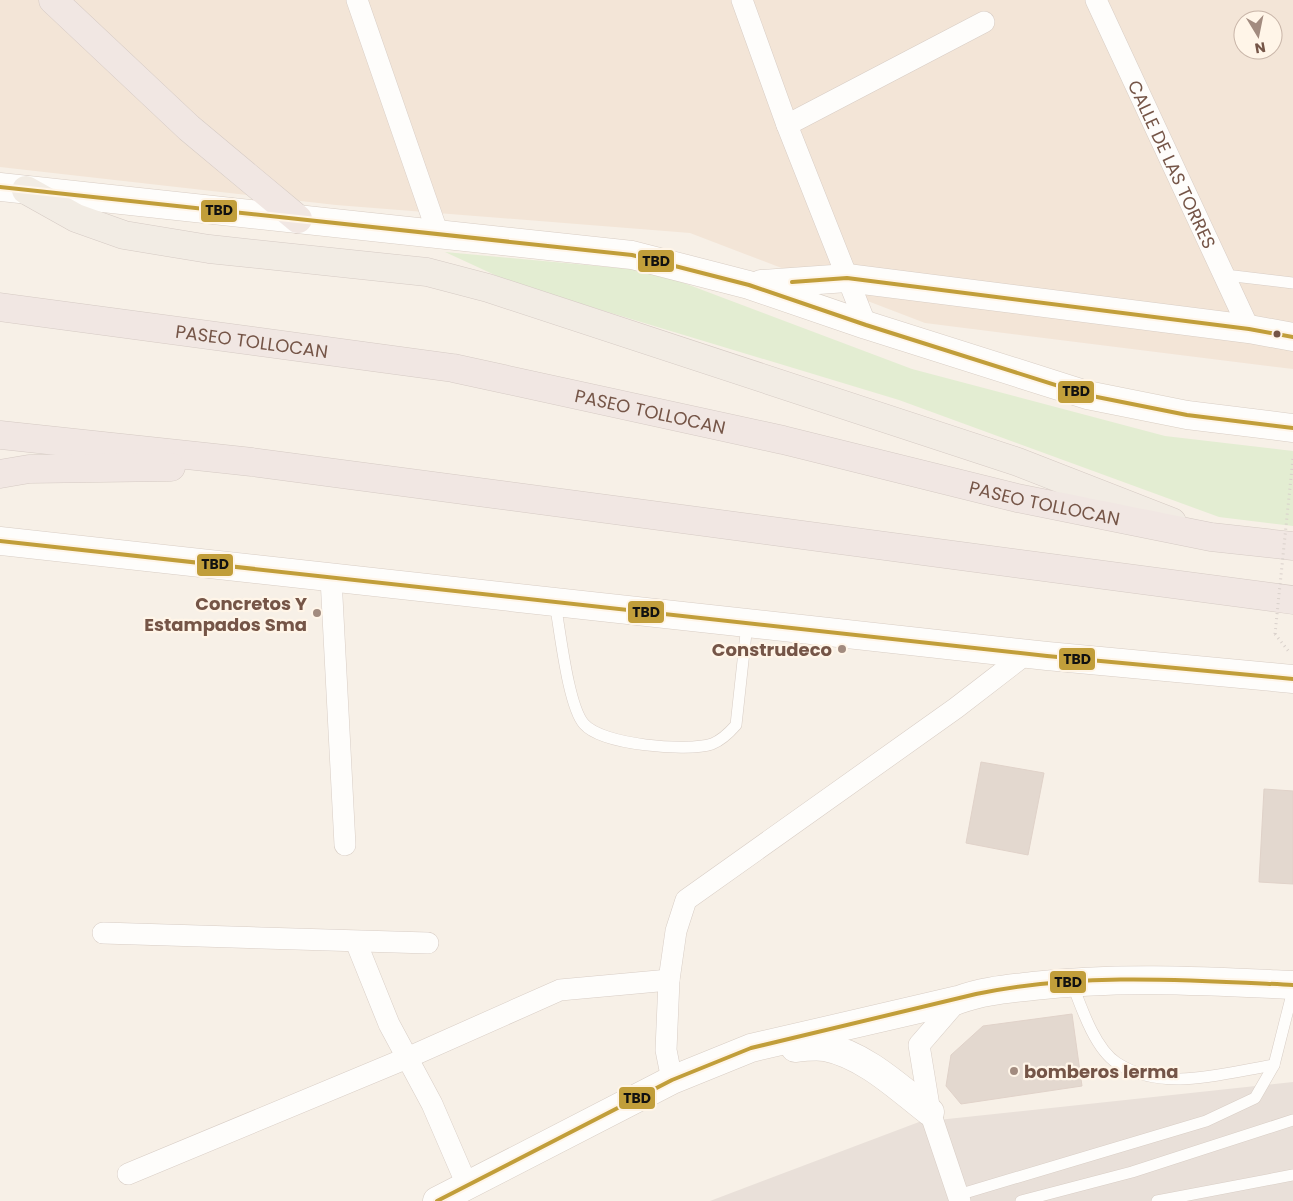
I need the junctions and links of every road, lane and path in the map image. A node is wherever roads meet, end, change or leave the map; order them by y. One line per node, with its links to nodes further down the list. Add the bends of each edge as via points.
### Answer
1 (53, 0): 8 (highway, via 189,128)
2 (357, 0): 9 (street)
3 (742, 0): 6 (street)
4 (1096, 0): 16 (street, CALLE DE LAS TORRES)
5 (984, 22): 6 (street)
6 (787, 125): 11 (street)
7 (13, 189): 8 (main road); 23 (main road, via 76,218 124,235 209,249 428,272 488,288 1018,462)
8 (298, 219): 9 (main road)
9 (438, 234): 13 (main road, via 632,255)
10 (1234, 276): 12 (lane)
11 (847, 278): 13 (main road); 15 (street); 16 (main road)
12 (1293, 283)
13 (749, 285): 15 (main road)
14 (0, 307): 23 (highway, PASEO TOLLOCAN, via 452,368 783,440 1018,498)
15 (866, 325): 18 (main road, via 1087,394 1187,415)
16 (1249, 329): 17 (main road)
17 (1293, 337)
18 (1293, 428)
19 (0, 435): 21 (highway)
20 (1293, 458): 31 (path, bridge, via 1275,634)
21 (252, 462): 22 (highway, via 134,469 29,469); 27 (highway)
22 (0, 474)
23 (1211, 537): 25 (highway, PASEO TOLLOCAN)
24 (0, 541): 26 (main road)
25 (1293, 546)
26 (331, 578): 28 (main road); 33 (street)
27 (1293, 600)
28 (555, 603): 29 (main road); 29 (lane, via 574,705 584,724 600,735 640,745 700,747 725,737 736,725)
29 (747, 624): 30 (main road)
30 (1026, 654): 32 (main road); 37 (street, via 956,708 686,900 676,931)
31 (1293, 656)
32 (1293, 679)
33 (345, 845)
34 (104, 932): 35 (street)
35 (356, 942): 36 (street); 43 (street, via 389,1024)
36 (428, 943)
37 (669, 980): 43 (street, via 560,990); 45 (street, via 666,1050)
38 (1071, 982): 39 (main road, via 1148,978); 41 (main road, via 977,993); 44 (lane, via 1099,1043 1116,1062 1146,1075 1176,1080)
39 (1293, 985)
40 (1293, 990): 44 (lane)
41 (958, 1000): 42 (main road); 46 (street, via 919,1045)
42 (750, 1048): 45 (main road); 46 (main road, via 825,1047 850,1056 891,1081)
43 (407, 1058): 48 (street); 50 (street, via 432,1104)
44 (1274, 1065): 51 (lane, via 1255,1098 1206,1121)
45 (672, 1080): 50 (main road)
46 (930, 1112): 51 (street)
47 (1293, 1120): 53 (lane, via 1132,1172)
48 (128, 1174)
49 (1293, 1175): 54 (lane)
50 (467, 1185): 52 (main road)
51 (959, 1198)
52 (438, 1201)
53 (1021, 1201)
54 (1157, 1201)

